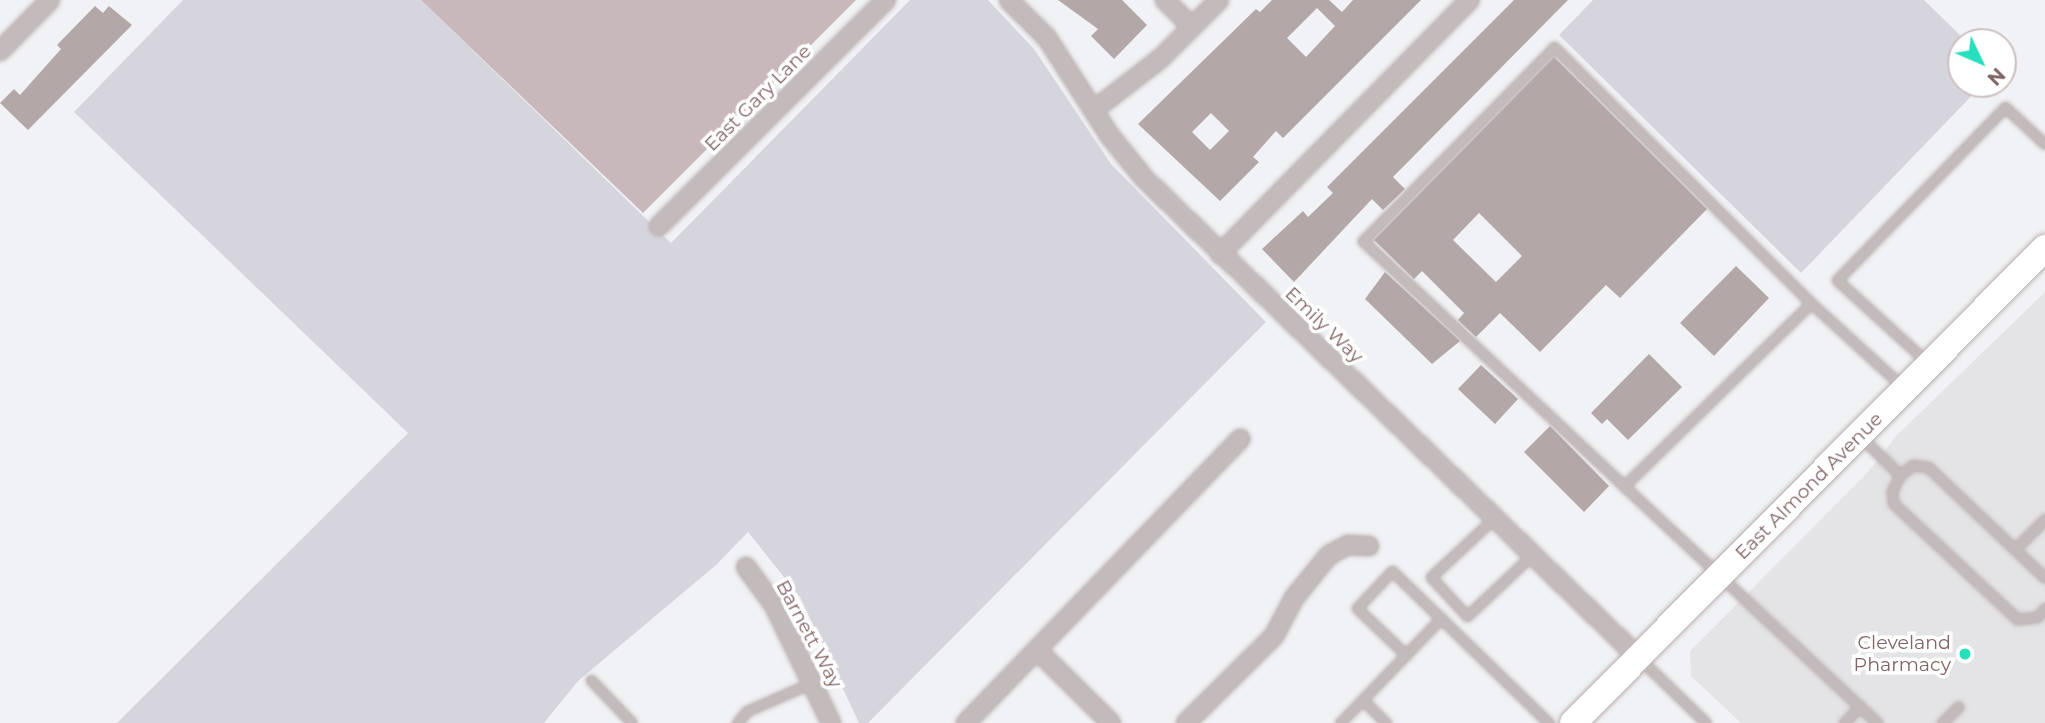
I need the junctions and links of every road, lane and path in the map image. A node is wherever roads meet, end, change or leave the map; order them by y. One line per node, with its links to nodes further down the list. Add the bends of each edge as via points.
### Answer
1 (50, 0): 8 (street)
2 (886, 0): 11 (street, East Gary Lane)
3 (1009, 0): 9 (street, Emily Way, via 1047,38)
4 (1165, 0): 7 (street)
5 (1219, 0): 7 (street)
6 (1470, 0): 12 (street)
7 (1192, 27): 9 (street, via 1160,59)
8 (0, 51)
9 (1094, 110): 12 (street, Emily Way, via 1126,158)
10 (2045, 144): 15 (lane, via 2005,107 1837,280)
11 (659, 226)
12 (1220, 254): 21 (street, Emily Way)
13 (2042, 256): 15 (main road, East Almond Avenue)
14 (1811, 303): 16 (lane); 20 (lane); 20 (lane, via 1557,49 1550,49 1363,241)
15 (1930, 364): 16 (main road, East Almond Avenue)
16 (1906, 389): 17 (main road, East Almond Avenue)
17 (1860, 435): 19 (lane); 27 (main road, East Almond Avenue)
18 (1240, 439): 31 (street)
19 (1900, 475): 24 (lane, via 1913,465 1928,467); 29 (lane, via 1892,491 1893,503 2017,620 2037,617)
20 (1623, 486): 27 (lane)
21 (1493, 519): 25 (street, Emily Way); 25 (lane, via 1431,578 1467,616)
22 (2045, 519): 24 (lane)
23 (1369, 546): 44 (street, via 1348,545 1329,555 1294,598 1274,636)
24 (2015, 549): 28 (lane)
25 (1531, 556): 33 (street, Emily Way)
26 (746, 567): 35 (street, Barnett Way, via 774,605)
27 (1719, 577): 33 (main road, East Almond Avenue); 37 (lane)
28 (2045, 578)
29 (2045, 608)
30 (1441, 618): 32 (lane); 32 (lane, via 1392,570 1357,608); 47 (lane)
31 (1039, 652): 42 (street); 43 (street)
32 (1406, 655): 36 (lane)
33 (1638, 657): 48 (main road, East Almond Avenue); 49 (lane)
34 (591, 680): 39 (lane)
35 (813, 682): 40 (lane, via 747,711); 41 (street, Barnett Way)
36 (1363, 700): 45 (lane); 46 (lane)
37 (1860, 706): 50 (lane); 51 (lane)
38 (1958, 707): 52 (lane)
39 (632, 723)
40 (737, 723)
41 (831, 723)
42 (966, 723)
43 (1111, 723)
44 (1186, 723)
45 (1340, 723)
46 (1386, 723)
47 (1549, 723)
48 (1573, 723)
49 (1706, 723)
50 (1844, 723)
51 (1877, 723)
52 (1942, 723)

